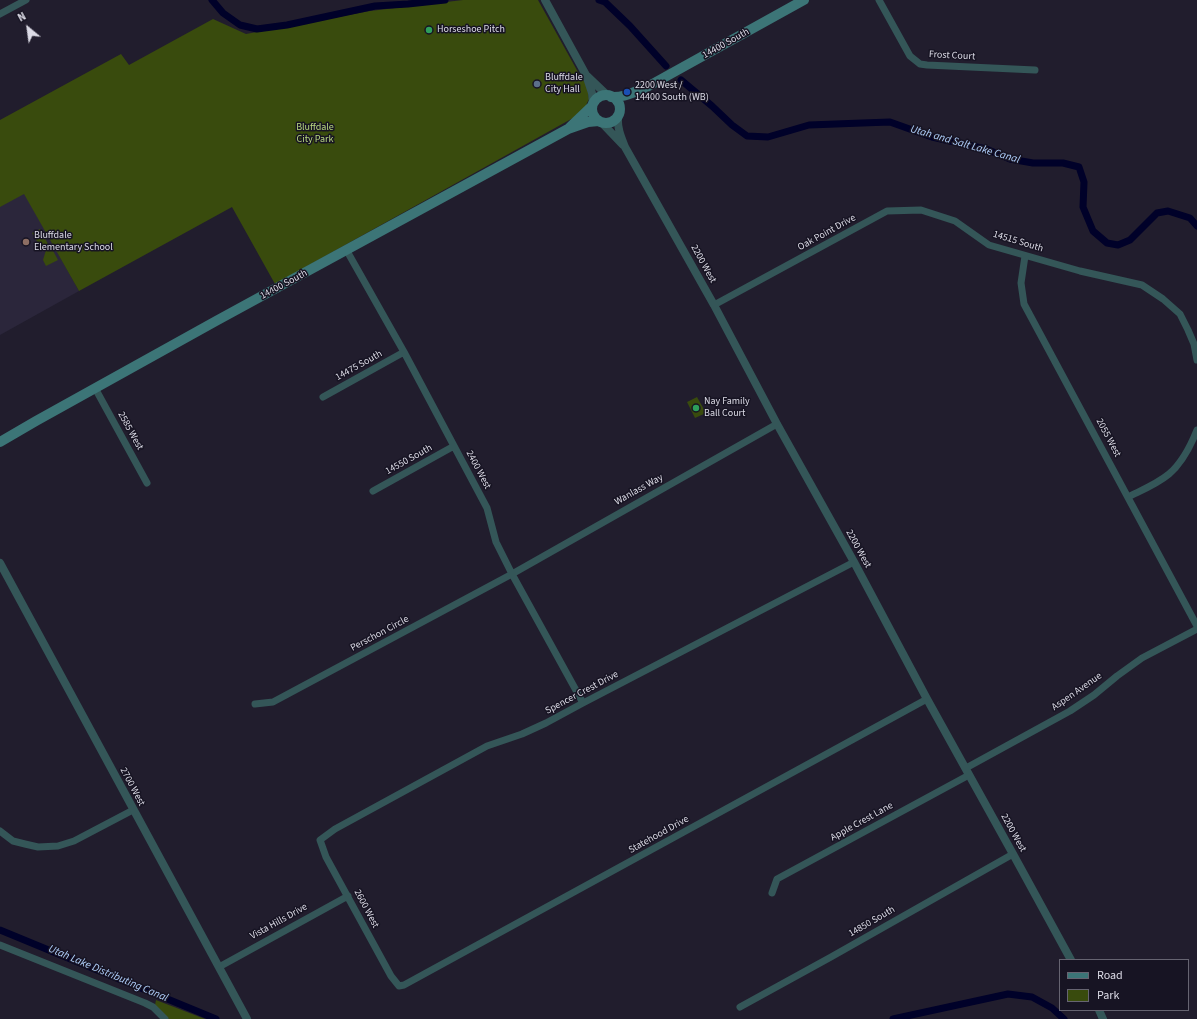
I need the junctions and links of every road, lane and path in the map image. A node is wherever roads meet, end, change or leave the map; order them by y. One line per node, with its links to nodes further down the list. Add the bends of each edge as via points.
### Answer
1 (26, 0): 5 (street)
2 (545, 0): 7 (street)
3 (804, 0): 8 (main road, 14400 South)
4 (879, 0): 6 (street, Frost Court, via 910,56 920,64)
5 (0, 14)
6 (1035, 70)
7 (586, 75): 9 (street); 10 (street, via 592,93)
8 (648, 87): 9 (main road, 14400 South, via 621,97); 11 (main road, 14400 South)
9 (610, 96): 10 (main road, via 598,97); 11 (main road, via 620,107)
10 (592, 105): 12 (main road, via 593,116); 13 (main road, 14400 South)
11 (619, 114): 12 (main road, via 612,122); 14 (street, 2200 West, via 619,130)
12 (600, 122): 13 (main road, 14400 South, via 588,122); 14 (street, 2200 West)
13 (568, 129): 16 (main road, 14400 South)
14 (625, 147): 18 (street, 2200 West)
15 (955, 221): 17 (street, 14515 South, via 989,245); 18 (street, Oak Point Drive, via 921,210 887,211)
16 (347, 250): 19 (street, 2400 West); 21 (main road, 14400 South)
17 (1025, 256): 20 (street, 14515 South, via 1142,285 1180,314 1194,344); 29 (street, 2055 West, via 1021,283 1024,304)
18 (714, 305): 23 (street, 2200 West)
19 (404, 352): 22 (street, 14475 South); 26 (street, 2400 West)
20 (1197, 360)
21 (95, 388): 25 (main road, 14400 South); 27 (street, 2585 West)
22 (323, 397)
23 (777, 424): 30 (street, 2200 West); 32 (street, Wanlass Way)
24 (1197, 430): 29 (street, via 1190,447 1170,473)
25 (0, 442)
26 (454, 446): 28 (street, 14550 South); 32 (street, 2400 West, via 487,508 496,542)
27 (147, 483)
28 (373, 491)
29 (1128, 497): 33 (street, 2055 West)
30 (854, 562): 35 (street, 2200 West); 36 (street, Spencer Crest Drive)
31 (0, 563): 39 (street, 2700 West)
32 (512, 574): 36 (street, 2400 West); 37 (street, Perschon Circle, via 273,702)
33 (1197, 626)
34 (1197, 629): 38 (street, Aspen Avenue, via 1142,658 1070,711)
35 (927, 699): 38 (street, 2200 West); 48 (street, Statehood Drive)
36 (583, 703): 41 (street, Spencer Crest Drive, via 522,734 487,746 335,829)
37 (255, 704)
38 (968, 771): 42 (street, 2200 West); 43 (street, Apple Crest Lane, via 777,879)
39 (133, 810): 40 (street, via 74,841 58,846 38,847 25,844); 47 (street, 2700 West)
40 (0, 831)
41 (320, 840): 44 (street, 2600 West, via 326,857)
42 (1014, 854): 46 (street, 2200 West); 49 (street, 14850 South)
43 (772, 893)
44 (348, 896): 47 (street, Vista Hills Drive); 48 (street, 2600 West, via 387,970)
45 (0, 945): 50 (street, via 145,1003)
46 (1070, 959)
47 (219, 967): 51 (street, 2700 West)
48 (399, 986)
49 (740, 1007)
50 (165, 1019)
51 (247, 1019)

